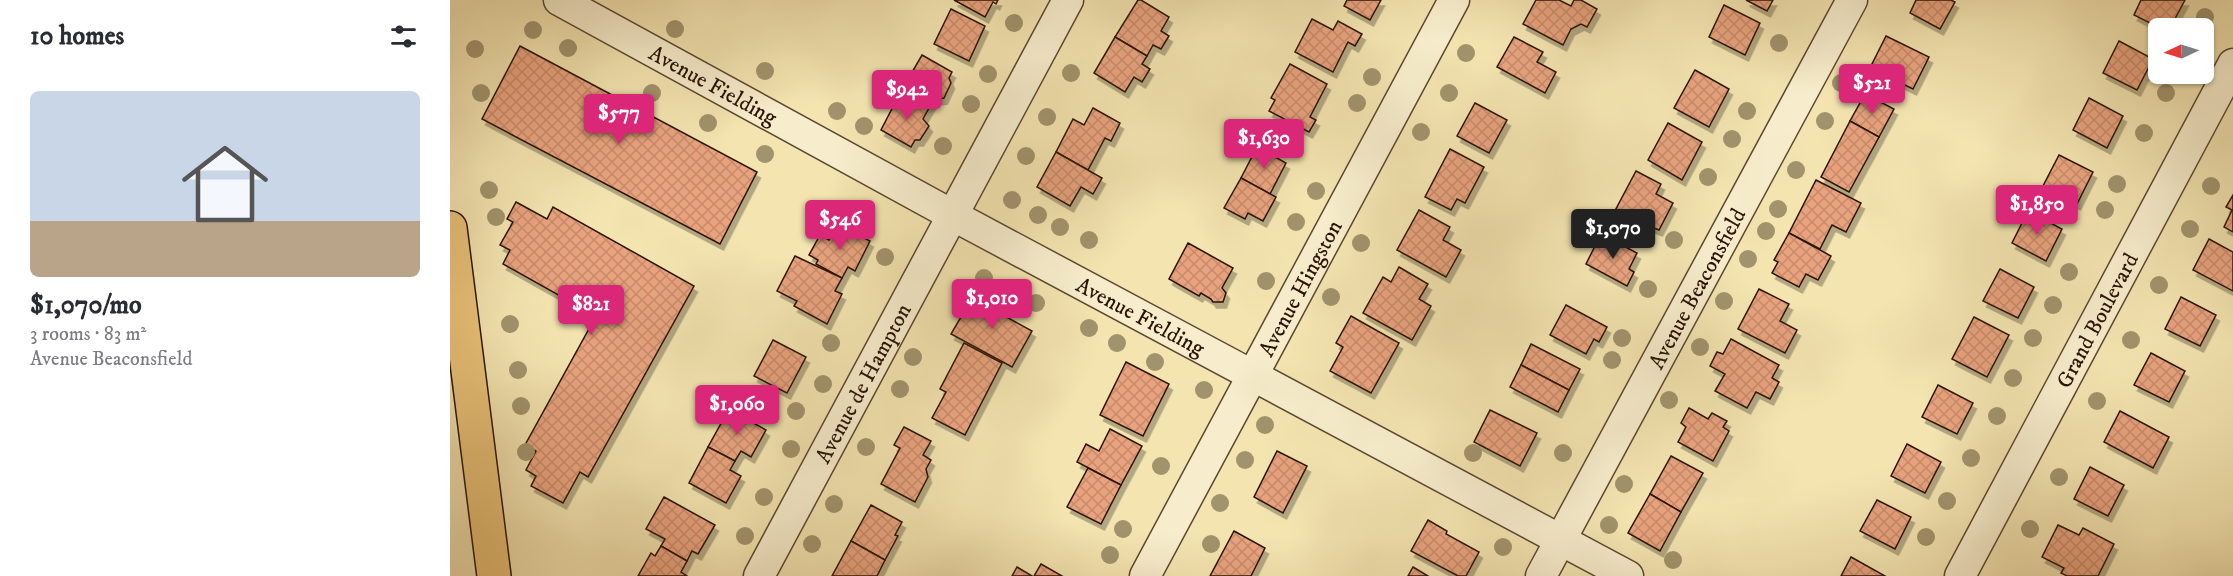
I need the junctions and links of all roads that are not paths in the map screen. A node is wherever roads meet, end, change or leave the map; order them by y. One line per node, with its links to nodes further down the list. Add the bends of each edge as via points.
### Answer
1 (559, 0): 6 (street, Avenue Fielding)
2 (1068, 0): 6 (street, Avenue de Hampton)
3 (1454, 0): 8 (street, Avenue Hingston)
4 (1852, 0): 9 (street, Avenue Beaconsfield)
5 (2233, 64): 15 (street, Grand Boulevard)
6 (954, 216): 8 (street, Avenue Fielding); 11 (street, Avenue de Hampton)
7 (450, 228): 10 (main road)
8 (1253, 374): 9 (street, Avenue Fielding); 12 (street, Avenue Hingston)
9 (1560, 541): 13 (street, Avenue Beaconsfield); 14 (street, Avenue Fielding)
10 (494, 576)
11 (759, 576)
12 (1145, 576)
13 (1541, 576)
14 (1628, 576)
15 (1960, 576)

